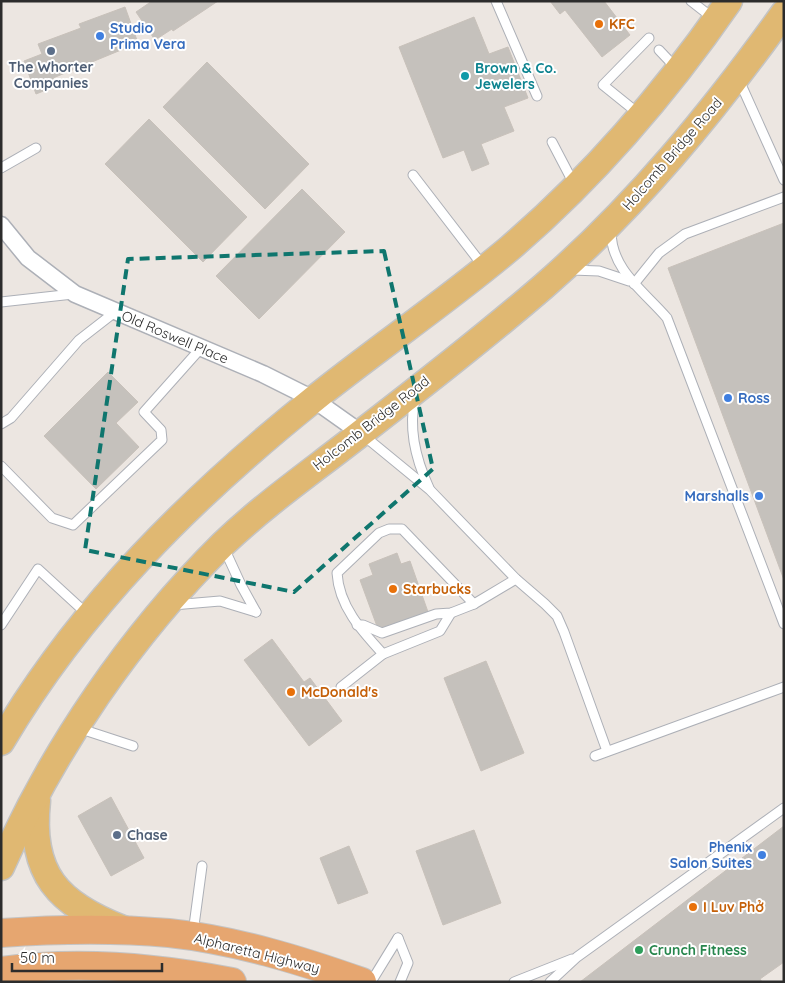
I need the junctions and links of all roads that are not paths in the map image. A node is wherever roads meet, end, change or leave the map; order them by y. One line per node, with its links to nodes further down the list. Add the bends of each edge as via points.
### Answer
1 (496, 1): 9 (lane)
2 (691, 1): 3 (lane)
3 (723, 11): 7 (main road)
4 (784, 13): 8 (main road, Holcomb Bridge Road)
5 (649, 38): 10 (lane, via 603,85)
6 (659, 50): 7 (lane)
7 (678, 70): 10 (main road)
8 (738, 77): 15 (lane); 18 (main road, Holcomb Bridge Road, via 696,129)
9 (537, 96)
10 (641, 115): 16 (main road)
11 (552, 142): 16 (lane)
12 (36, 148): 13 (lane)
13 (1, 168)
14 (413, 175): 20 (lane)
15 (784, 180)
16 (576, 187): 20 (main road)
17 (784, 197): 22 (lane, via 686,234 659,253)
18 (612, 221): 21 (main road, Holcomb Bridge Road); 22 (lane, via 614,253)
19 (1, 225): 23 (street, Old Roswell Place, via 28,258)
20 (485, 268): 28 (main road)
21 (558, 273): 22 (lane, via 599,271); 27 (main road, Holcomb Bridge Road)
22 (634, 284): 40 (lane, via 667,318)
23 (75, 294): 24 (lane); 25 (street, Old Roswell Place)
24 (1, 302)
25 (115, 312): 26 (street, Old Roswell Place); 29 (lane, via 79,340 11,418)
26 (202, 348): 28 (street, Old Roswell Place); 31 (lane, via 144,412 161,430 162,440 73,525 52,518)
27 (417, 388): 30 (main road, Holcomb Bridge Road); 32 (lane, via 411,423 413,440)
28 (313, 399): 30 (street, Old Roswell Place); 38 (main road, via 187,509)
29 (1, 424)
30 (361, 433): 32 (lane); 33 (main road, Holcomb Bridge Road)
31 (1, 466)
32 (430, 490): 34 (lane)
33 (223, 544): 36 (main road, Holcomb Bridge Road); 36 (lane, via 256,612 220,601)
34 (516, 579): 35 (lane); 48 (lane, via 557,616)
35 (474, 604): 37 (lane); 41 (lane, via 402,529 389,529 379,533 337,573 338,590)
36 (168, 606): 45 (main road, Holcomb Bridge Road, via 114,672)
37 (451, 614): 41 (lane, via 436,614 382,633); 42 (lane, via 440,631)
38 (89, 616): 39 (lane, via 38,569); 46 (main road, via 42,677)
39 (1, 624)
40 (784, 624)
41 (357, 625): 42 (lane)
42 (383, 654): 44 (lane)
43 (784, 687): 48 (lane)
44 (341, 688)
45 (75, 727): 47 (lane); 50 (main road, Holcomb Bridge Road)
46 (1, 742)
47 (133, 746)
48 (607, 751): 49 (lane)
49 (595, 756)
50 (38, 792): 53 (main road, Holcomb Bridge Road); 54 (main road, via 35,840 44,871 75,905)
51 (784, 808): 57 (lane)
52 (202, 866): 56 (lane)
53 (1, 867)
54 (123, 930): 55 (highway, Alpharetta Highway); 56 (highway, Alpharetta Highway)
55 (1, 933)
56 (192, 936): 62 (highway, Alpharetta Highway, via 264,951)
57 (577, 957): 65 (lane); 66 (lane)
58 (67, 966): 59 (highway); 60 (main road); 61 (highway, via 161,970)
59 (1, 971)
60 (35, 982)
61 (232, 982)
62 (362, 982)
63 (371, 982): 64 (lane, via 398,938 408,963)
64 (400, 982)
65 (514, 982)
66 (550, 982)

